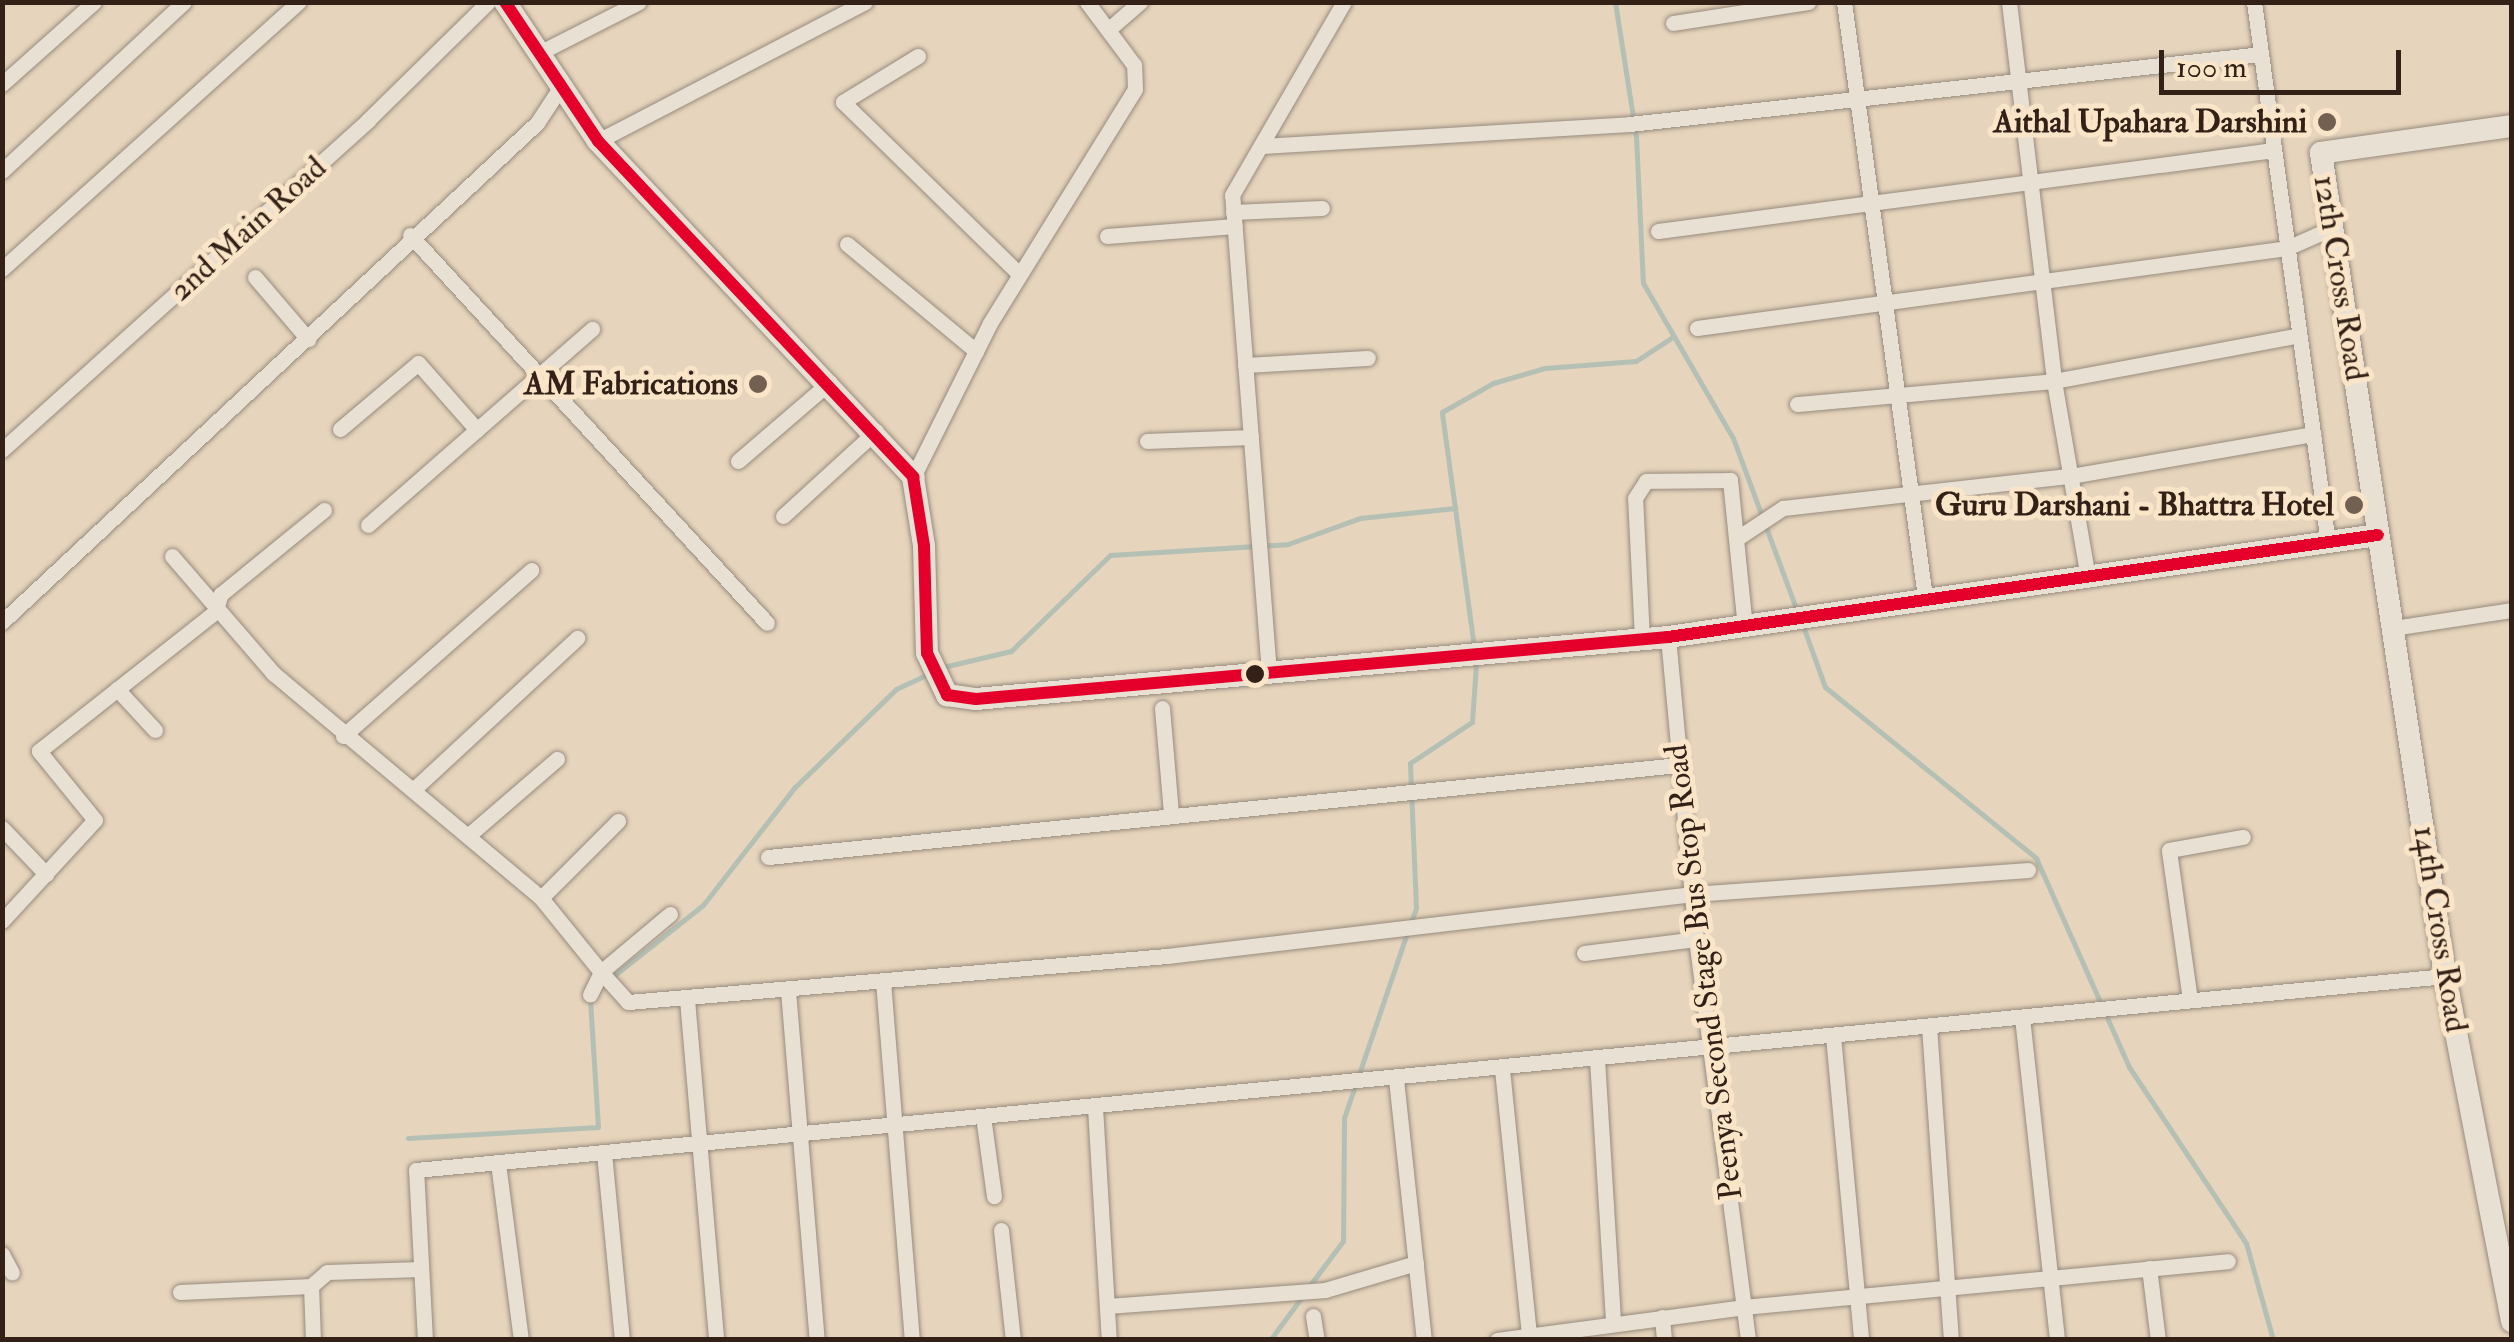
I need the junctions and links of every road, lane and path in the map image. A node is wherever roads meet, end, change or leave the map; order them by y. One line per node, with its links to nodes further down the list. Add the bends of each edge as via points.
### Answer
1 (94, 2): 21 (street)
2 (184, 2): 28 (street)
3 (299, 2): 39 (street)
4 (488, 2): 62 (street, 2nd Main Road, via 368,120)
5 (505, 2): 17 (street)
6 (639, 2): 17 (street)
7 (866, 2): 25 (street)
8 (1087, 2): 16 (street)
9 (1140, 2): 16 (street)
10 (1344, 2): 26 (street)
11 (1808, 2): 15 (street)
12 (1844, 2): 23 (street)
13 (2009, 2): 20 (street)
14 (2254, 2): 18 (street)
15 (1673, 24)
16 (1108, 30): 40 (street, via 1134,65 1135,88)
17 (537, 54): 22 (street)
18 (2260, 54): 20 (street); 27 (street)
19 (918, 56): 40 (street, via 843,102)
20 (2018, 82): 23 (street); 29 (street)
21 (2, 84)
22 (560, 88): 25 (street); 35 (street, via 537,124)
23 (1856, 94): 26 (street, via 1630,124); 30 (street)
24 (2512, 126): 33 (street, 12th Cross Road, via 2320,153)
25 (598, 141): 53 (street)
26 (1261, 146): 32 (street, via 1232,196)
27 (2274, 150): 29 (street); 38 (street)
28 (2, 170)
29 (2031, 183): 30 (street); 42 (street)
30 (1873, 205): 34 (street); 43 (street)
31 (1322, 208): 32 (street)
32 (1234, 219): 36 (street); 50 (street)
33 (2332, 228): 38 (street); 70 (street, 12th Cross Road)
34 (1658, 231)
35 (410, 235): 47 (street); 51 (street)
36 (1107, 236)
37 (847, 244): 48 (street)
38 (2287, 248): 42 (street); 46 (street)
39 (2, 269)
40 (1019, 274): 48 (street)
41 (255, 277): 47 (street)
42 (2041, 280): 43 (street); 52 (street)
43 (1887, 302): 44 (street); 54 (street)
44 (1697, 328)
45 (592, 329): 51 (street)
46 (2299, 334): 52 (street); 59 (street)
47 (308, 339): 79 (street)
48 (976, 352): 65 (street)
49 (1368, 358): 50 (street)
50 (1245, 365): 60 (street)
51 (538, 377): 57 (street); 80 (street)
52 (2054, 381): 54 (street); 64 (street)
53 (830, 382): 58 (street); 63 (street)
54 (1899, 396): 55 (street); 66 (street)
55 (1797, 404)
56 (340, 430): 57 (street, via 418,364)
57 (477, 430): 69 (street)
58 (876, 432): 65 (street); 68 (street)
59 (2313, 434): 64 (street); 72 (street)
60 (1251, 437): 61 (street); 86 (street)
61 (1147, 442)
62 (2, 450)
63 (738, 461)
64 (2070, 476): 66 (street); 75 (street)
65 (913, 477): 86 (street, via 932,672 948,695 976,699)
66 (1912, 495): 71 (street, via 1783,508); 76 (street)
67 (324, 510): 78 (street, via 221,594)
68 (783, 516)
69 (368, 525)
70 (2378, 535): 72 (street); 82 (street, 14th Cross Road)
71 (1739, 538): 81 (street); 85 (street, via 1730,480 1646,481 1638,488)
72 (2328, 543): 75 (street)
73 (172, 556): 78 (street)
74 (531, 570): 90 (street)
75 (2088, 578): 76 (street)
76 (1925, 597): 81 (street)
77 (2512, 610): 82 (street)
78 (215, 612): 87 (street); 90 (street)
79 (2, 622)
80 (766, 623)
81 (1745, 627): 83 (street)
82 (2393, 628): 109 (street, 14th Cross Road)
83 (1668, 637): 85 (street); 92 (street, Peenya Second Stage Bus Stop Road)
84 (577, 638): 93 (street)
85 (1642, 640): 86 (street)
86 (1270, 672)
87 (117, 689): 89 (street); 101 (street, via 39,751 95,820)
88 (1162, 708): 94 (street)
89 (155, 730)
90 (343, 736): 93 (street)
91 (557, 759): 97 (street)
92 (1679, 765): 94 (street); 102 (street, Peenya Second Stage Bus Stop Road)
93 (413, 790): 97 (street)
94 (1171, 814): 99 (street)
95 (618, 822): 103 (street)
96 (2, 828): 101 (street)
97 (470, 834): 103 (street)
98 (2243, 837): 114 (street, via 2169,850)
99 (768, 857)
100 (2028, 870): 102 (street)
101 (46, 874): 105 (street)
102 (1693, 894): 106 (street, Peenya Second Stage Bus Stop Road); 110 (street)
103 (541, 898): 108 (street)
104 (670, 914): 108 (street)
105 (2, 921)
106 (1696, 939): 107 (street); 118 (street, Peenya Second Stage Bus Stop Road)
107 (1584, 953)
108 (602, 972): 112 (street); 113 (street, via 628,1002)
109 (2445, 976): 114 (street); 146 (street, 14th Cross Road)
110 (884, 982): 111 (street); 124 (street)
111 (788, 990): 113 (street); 125 (street)
112 (590, 995)
113 (687, 999): 126 (street)
114 (2190, 1000): 115 (street)
115 (2022, 1017): 116 (street); 137 (street)
116 (1929, 1026): 117 (street); 139 (street)
117 (1833, 1036): 118 (street); 141 (street)
118 (1710, 1048): 119 (street); 143 (street, Peenya Second Stage Bus Stop Road)
119 (1598, 1059): 120 (street); 147 (street)
120 (1502, 1069): 121 (street); 148 (street)
121 (1396, 1079): 122 (street); 133 (street)
122 (1094, 1107): 123 (street); 142 (street)
123 (984, 1116): 124 (street); 129 (street)
124 (898, 1123): 125 (street); 156 (street)
125 (798, 1132): 126 (street); 155 (street)
126 (701, 1144): 127 (street); 154 (street)
127 (604, 1153): 128 (street); 153 (street)
128 (498, 1162): 135 (street, via 416,1170); 152 (street)
129 (994, 1196)
130 (1001, 1230): 157 (street)
131 (2, 1254): 136 (street)
132 (2228, 1261): 134 (street)
133 (1416, 1263): 142 (street, via 1325,1290); 160 (street)
134 (2149, 1268): 137 (street); 167 (street)
135 (421, 1269): 138 (street, via 328,1272); 151 (street)
136 (12, 1272)
137 (2050, 1274): 139 (street); 166 (street)
138 (311, 1286): 140 (street); 150 (street)
139 (1945, 1286): 141 (street); 165 (street)
140 (180, 1292)
141 (1856, 1294): 143 (street); 164 (street)
142 (1107, 1306): 158 (street)
143 (1744, 1306): 145 (street); 163 (street, Peenya Second Stage Bus Stop Road)
144 (1313, 1316): 159 (street)
145 (1662, 1318): 147 (street); 162 (street)
146 (2512, 1322)
147 (1614, 1324): 149 (street)
148 (1529, 1335): 149 (street); 161 (street)
149 (1558, 1336)
150 (313, 1340)
151 (424, 1340)
152 (520, 1340)
153 (622, 1340)
154 (716, 1340)
155 (817, 1340)
156 (912, 1340)
157 (1013, 1340)
158 (1108, 1340)
159 (1317, 1340)
160 (1424, 1340)
161 (1497, 1340)
162 (1664, 1340)
163 (1748, 1340)
164 (1861, 1340)
165 (1950, 1340)
166 (2057, 1340)
167 (2158, 1340)

